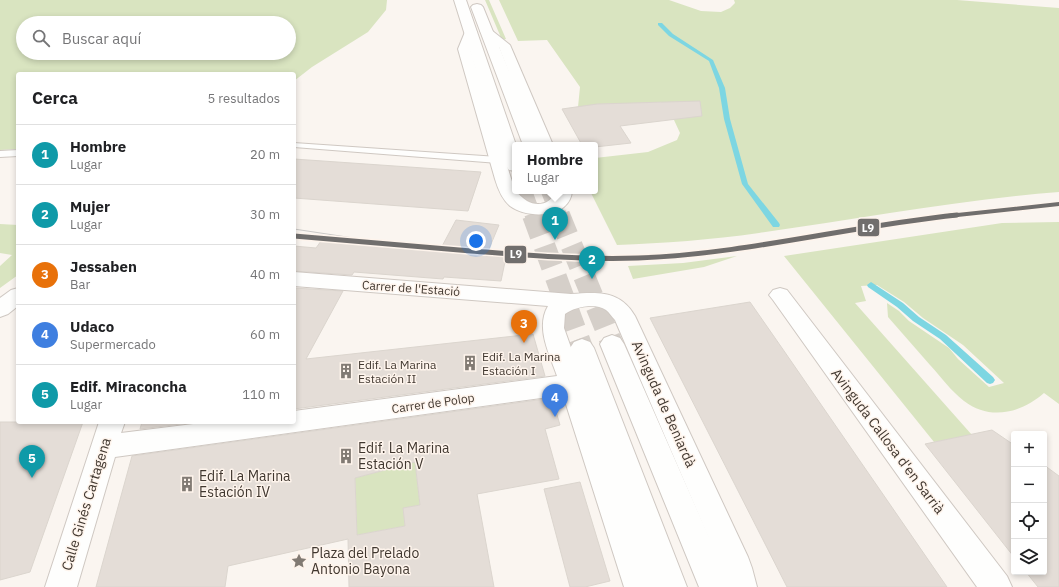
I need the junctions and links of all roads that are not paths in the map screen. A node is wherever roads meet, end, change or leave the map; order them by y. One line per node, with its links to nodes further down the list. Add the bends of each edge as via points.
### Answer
1 (460, 0): 3 (main road)
2 (475, 0): 3 (main road)
3 (479, 31): 4 (main road); 5 (street, via 504,45); 9 (main road); 10 (street, via 464,49)
4 (530, 142)
5 (544, 142)
6 (296, 144): 10 (lane)
7 (16, 153): 8 (lane)
8 (0, 154)
9 (512, 155)
10 (498, 160): 11 (street, via 511,196 521,206 550,208 561,200)
11 (562, 194)
12 (296, 279): 15 (street, Carrer de l'Estació)
13 (780, 295): 29 (street, Avinguda Callosa d'en Sarrià)
14 (16, 297): 17 (street)
15 (527, 298): 16 (street, Avinguda de Beniardà)
16 (571, 301): 20 (street, via 558,307 553,314 553,328); 28 (street, Avinguda de Beniardà, via 598,299 613,304 624,316 737,568)
17 (0, 309)
18 (612, 344): 27 (main road, Avinguda de Beniardà)
19 (582, 348): 26 (main road)
20 (572, 384): 21 (street, Carrer de Polop); 25 (street)
21 (296, 422)
22 (262, 424): 23 (street)
23 (108, 435): 24 (street, Calle Ginés Cartagena)
24 (61, 587)
25 (640, 587)
26 (671, 587)
27 (715, 587)
28 (741, 587)
29 (996, 587)

